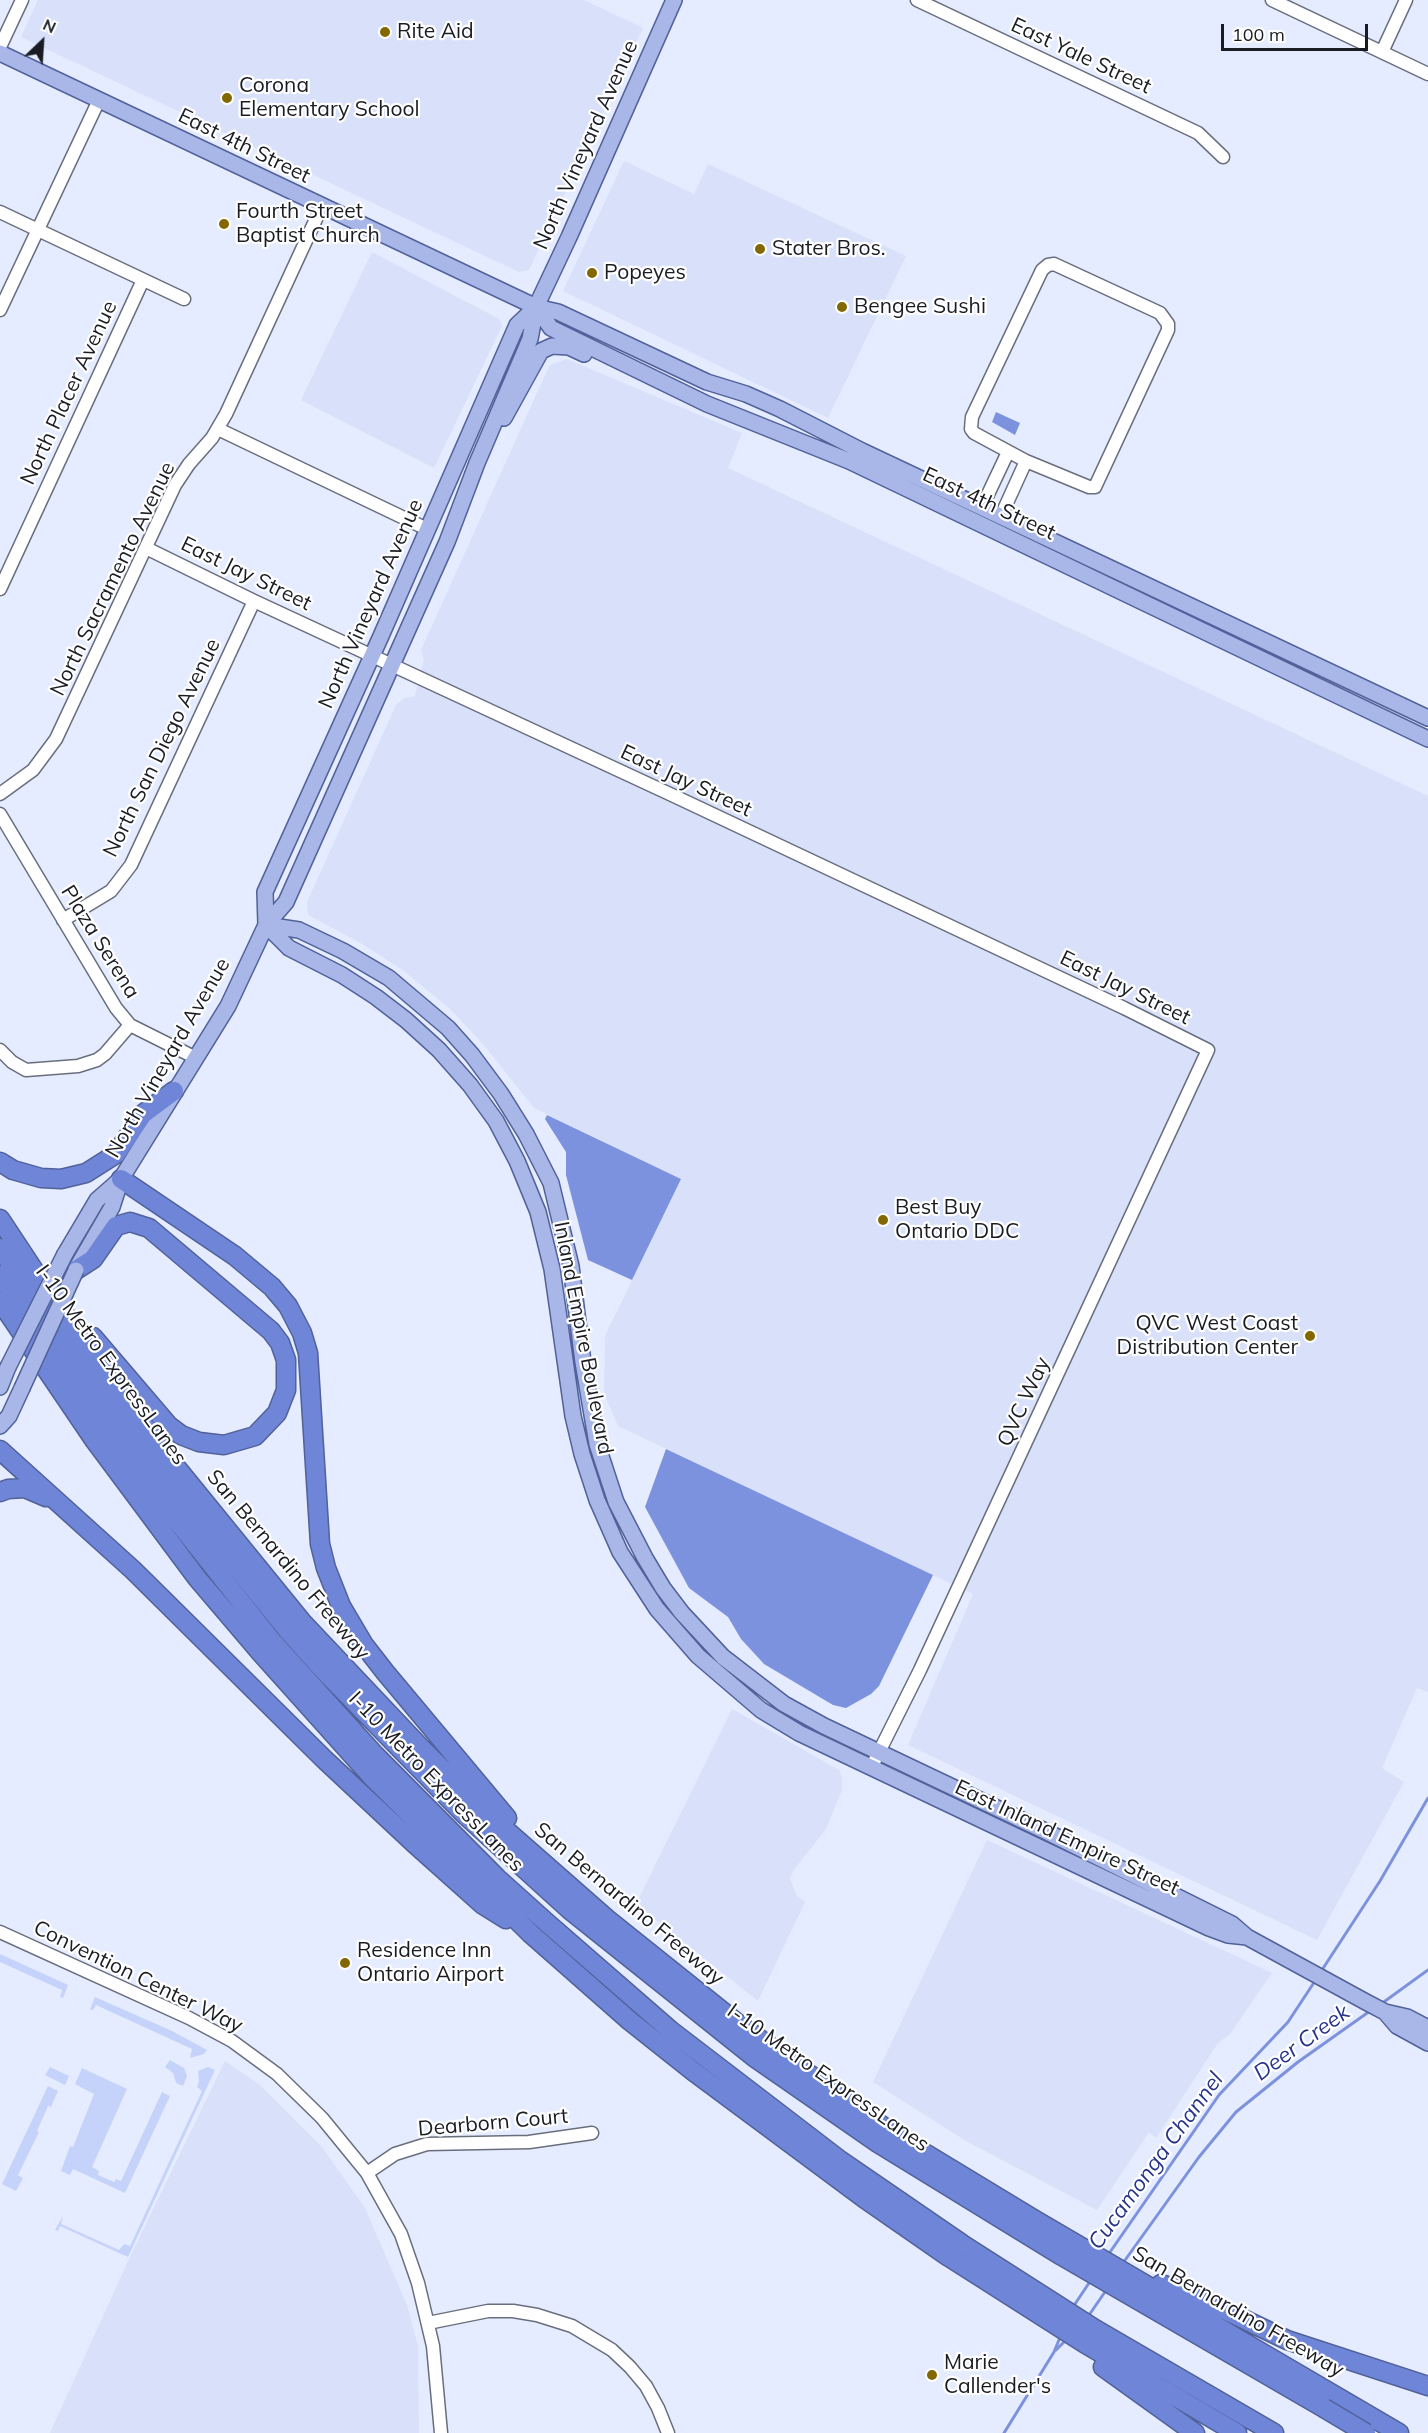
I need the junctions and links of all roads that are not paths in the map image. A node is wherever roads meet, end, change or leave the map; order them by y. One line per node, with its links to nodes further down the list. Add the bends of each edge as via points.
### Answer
1 (22, 0): 6 (street)
2 (674, 0): 17 (main road, North Vineyard Avenue)
3 (917, 0): 11 (street, East Yale Street, via 1198,133)
4 (1272, 0): 7 (street)
5 (1406, 0): 7 (street)
6 (0, 47)
7 (1382, 52): 9 (street)
8 (0, 54): 10 (main road, East 4th Street)
9 (1428, 74)
10 (99, 100): 12 (main road, East 4th Street); 14 (street)
11 (1223, 157)
12 (322, 207): 17 (main road, East 4th Street); 21 (street, North Sacramento Avenue)
13 (0, 212): 14 (street)
14 (38, 230): 15 (street); 18 (street)
15 (143, 280): 16 (street); 30 (street, North Placer Avenue)
16 (184, 299)
17 (536, 307): 19 (main road, East 4th Street, via 550,328); 20 (main road, North Vineyard Avenue, via 530,339); 22 (main road, North Vineyard Avenue, via 517,325); 25 (main road, East 4th Street, via 558,312 707,382 746,394)
18 (0, 310)
19 (707, 404): 20 (main road, via 685,401 569,347 552,346 540,351 506,416); 35 (main road, East 4th Street, via 849,461)
20 (492, 427): 28 (main road, North Vineyard Avenue)
21 (218, 429): 27 (street); 29 (street, North Sacramento Avenue, via 182,474)
22 (465, 443): 27 (main road, North Vineyard Avenue); 28 (main road, via 468,462 446,519)
23 (1008, 452): 24 (street); 24 (street, via 974,433 970,423 1042,270 1054,264 1160,313 1168,330 1095,487); 25 (street)
24 (1026, 461): 26 (street)
25 (982, 507): 26 (main road, East 4th Street)
26 (1000, 516): 34 (main road, East 4th Street)
27 (427, 529): 32 (main road, North Vineyard Avenue)
28 (447, 542): 33 (main road, North Vineyard Avenue)
29 (146, 548): 31 (street, East Jay Street); 36 (street, North Sacramento Avenue, via 56,739 33,770)
30 (0, 589)
31 (254, 601): 32 (street, East Jay Street); 38 (street, North San Diego Avenue, via 131,865 111,891)
32 (372, 656): 33 (street, East Jay Street); 39 (main road, North Vineyard Avenue, via 265,892)
33 (392, 665): 39 (main road, North Vineyard Avenue, via 286,902); 42 (street, East Jay Street)
34 (1428, 718)
35 (1428, 739)
36 (0, 794)
37 (0, 814): 38 (street, Plaza Serena)
38 (63, 920): 40 (street, Plaza Serena)
39 (266, 925): 43 (main road, North Vineyard Avenue, via 228,1006); 58 (main road, Inland Empire Boulevard, via 299,930 389,978 435,1016 484,1070 526,1134 551,1183 571,1265 597,1444 616,1502 645,1558 682,1613 723,1657 784,1704); 59 (main road, Inland Empire Boulevard, via 289,948 342,975 406,1020 439,1050 496,1121 538,1212 552,1269 573,1416 594,1491 620,1552 657,1609 698,1656 761,1710)
40 (130, 1025): 41 (street, via 105,1054 78,1066 26,1070); 43 (street, Plaza Serena)
41 (0, 1050)
42 (1208, 1050): 58 (street, QVC Way, via 921,1670)
43 (196, 1058): 44 (main road, North Vineyard Avenue)
44 (174, 1091): 45 (highway, via 143,1114 116,1154 86,1173 62,1179 41,1178); 46 (main road, North Vineyard Avenue)
45 (0, 1162)
46 (121, 1179): 49 (main road, North Vineyard Avenue, via 112,1207); 53 (main road, North Vineyard Avenue, bridge, via 97,1200 65,1254); 60 (highway, via 235,1256 288,1306 308,1353 320,1544 341,1606 385,1672)
47 (0, 1218): 51 (highway, San Bernardino Freeway)
48 (0, 1248): 69 (highway, I-10 Metro ExpressLanes, via 153,1464 237,1570 324,1671 471,1820 617,1950 805,2095 944,2185)
49 (75, 1270): 51 (highway, via 93,1259 111,1231 121,1224 139,1223 159,1235 276,1337 285,1354 288,1377 277,1413 255,1436 232,1444 207,1444 182,1435 169,1426); 54 (main road, North Vineyard Avenue, bridge, via 9,1416)
50 (0, 1275): 71 (highway, I-10 Metro ExpressLanes, via 150,1488 272,1641 375,1755 497,1878 615,1984 728,2075 962,2244)
51 (38, 1275): 60 (highway, San Bernardino Freeway, via 158,1444 295,1613 420,1747)
52 (0, 1301): 62 (highway, via 95,1441 197,1578 372,1777)
53 (0, 1387)
54 (0, 1426)
55 (0, 1450): 57 (highway)
56 (0, 1492): 57 (highway, via 25,1488)
57 (68, 1510): 62 (highway, via 416,1845 482,1904)
58 (879, 1752): 59 (street, QVC Way); 63 (main road, East Inland Empire Street, via 1232,1923)
59 (871, 1768): 63 (main road, East Inland Empire Street, via 1209,1928)
60 (539, 1860): 69 (highway, San Bernardino Freeway, via 676,1976 805,2073)
61 (0, 1932): 68 (street, Convention Center Way, via 232,2041 297,2091)
62 (530, 1933): 71 (highway, via 630,2021 760,2123 944,2253)
63 (1247, 1937): 64 (main road, East Inland Empire Street)
64 (1384, 2012): 65 (main road, via 1407,2017); 66 (main road, via 1397,2026)
65 (1428, 2028)
66 (1428, 2043)
67 (592, 2133): 68 (street, Dearborn Court, via 529,2142 427,2144 395,2154)
68 (367, 2174): 72 (street, Convention Center Way, via 401,2234)
69 (1088, 2261): 70 (highway, San Bernardino Freeway)
70 (1125, 2282): 74 (highway, via 1191,2294 1313,2350); 80 (highway, bridge); 81 (highway, San Bernardino Freeway)
71 (1051, 2320): 73 (highway)
72 (428, 2324): 75 (street, Convention Center Way); 76 (street, via 488,2311 513,2311 572,2326 612,2350 630,2367 646,2386)
73 (1086, 2342): 77 (highway, via 1108,2370); 78 (highway); 79 (highway)
74 (1428, 2386)
75 (441, 2433)
76 (668, 2433)
77 (1195, 2433)
78 (1237, 2433)
79 (1274, 2433)
80 (1365, 2433): 81 (highway)
81 (1398, 2433)

